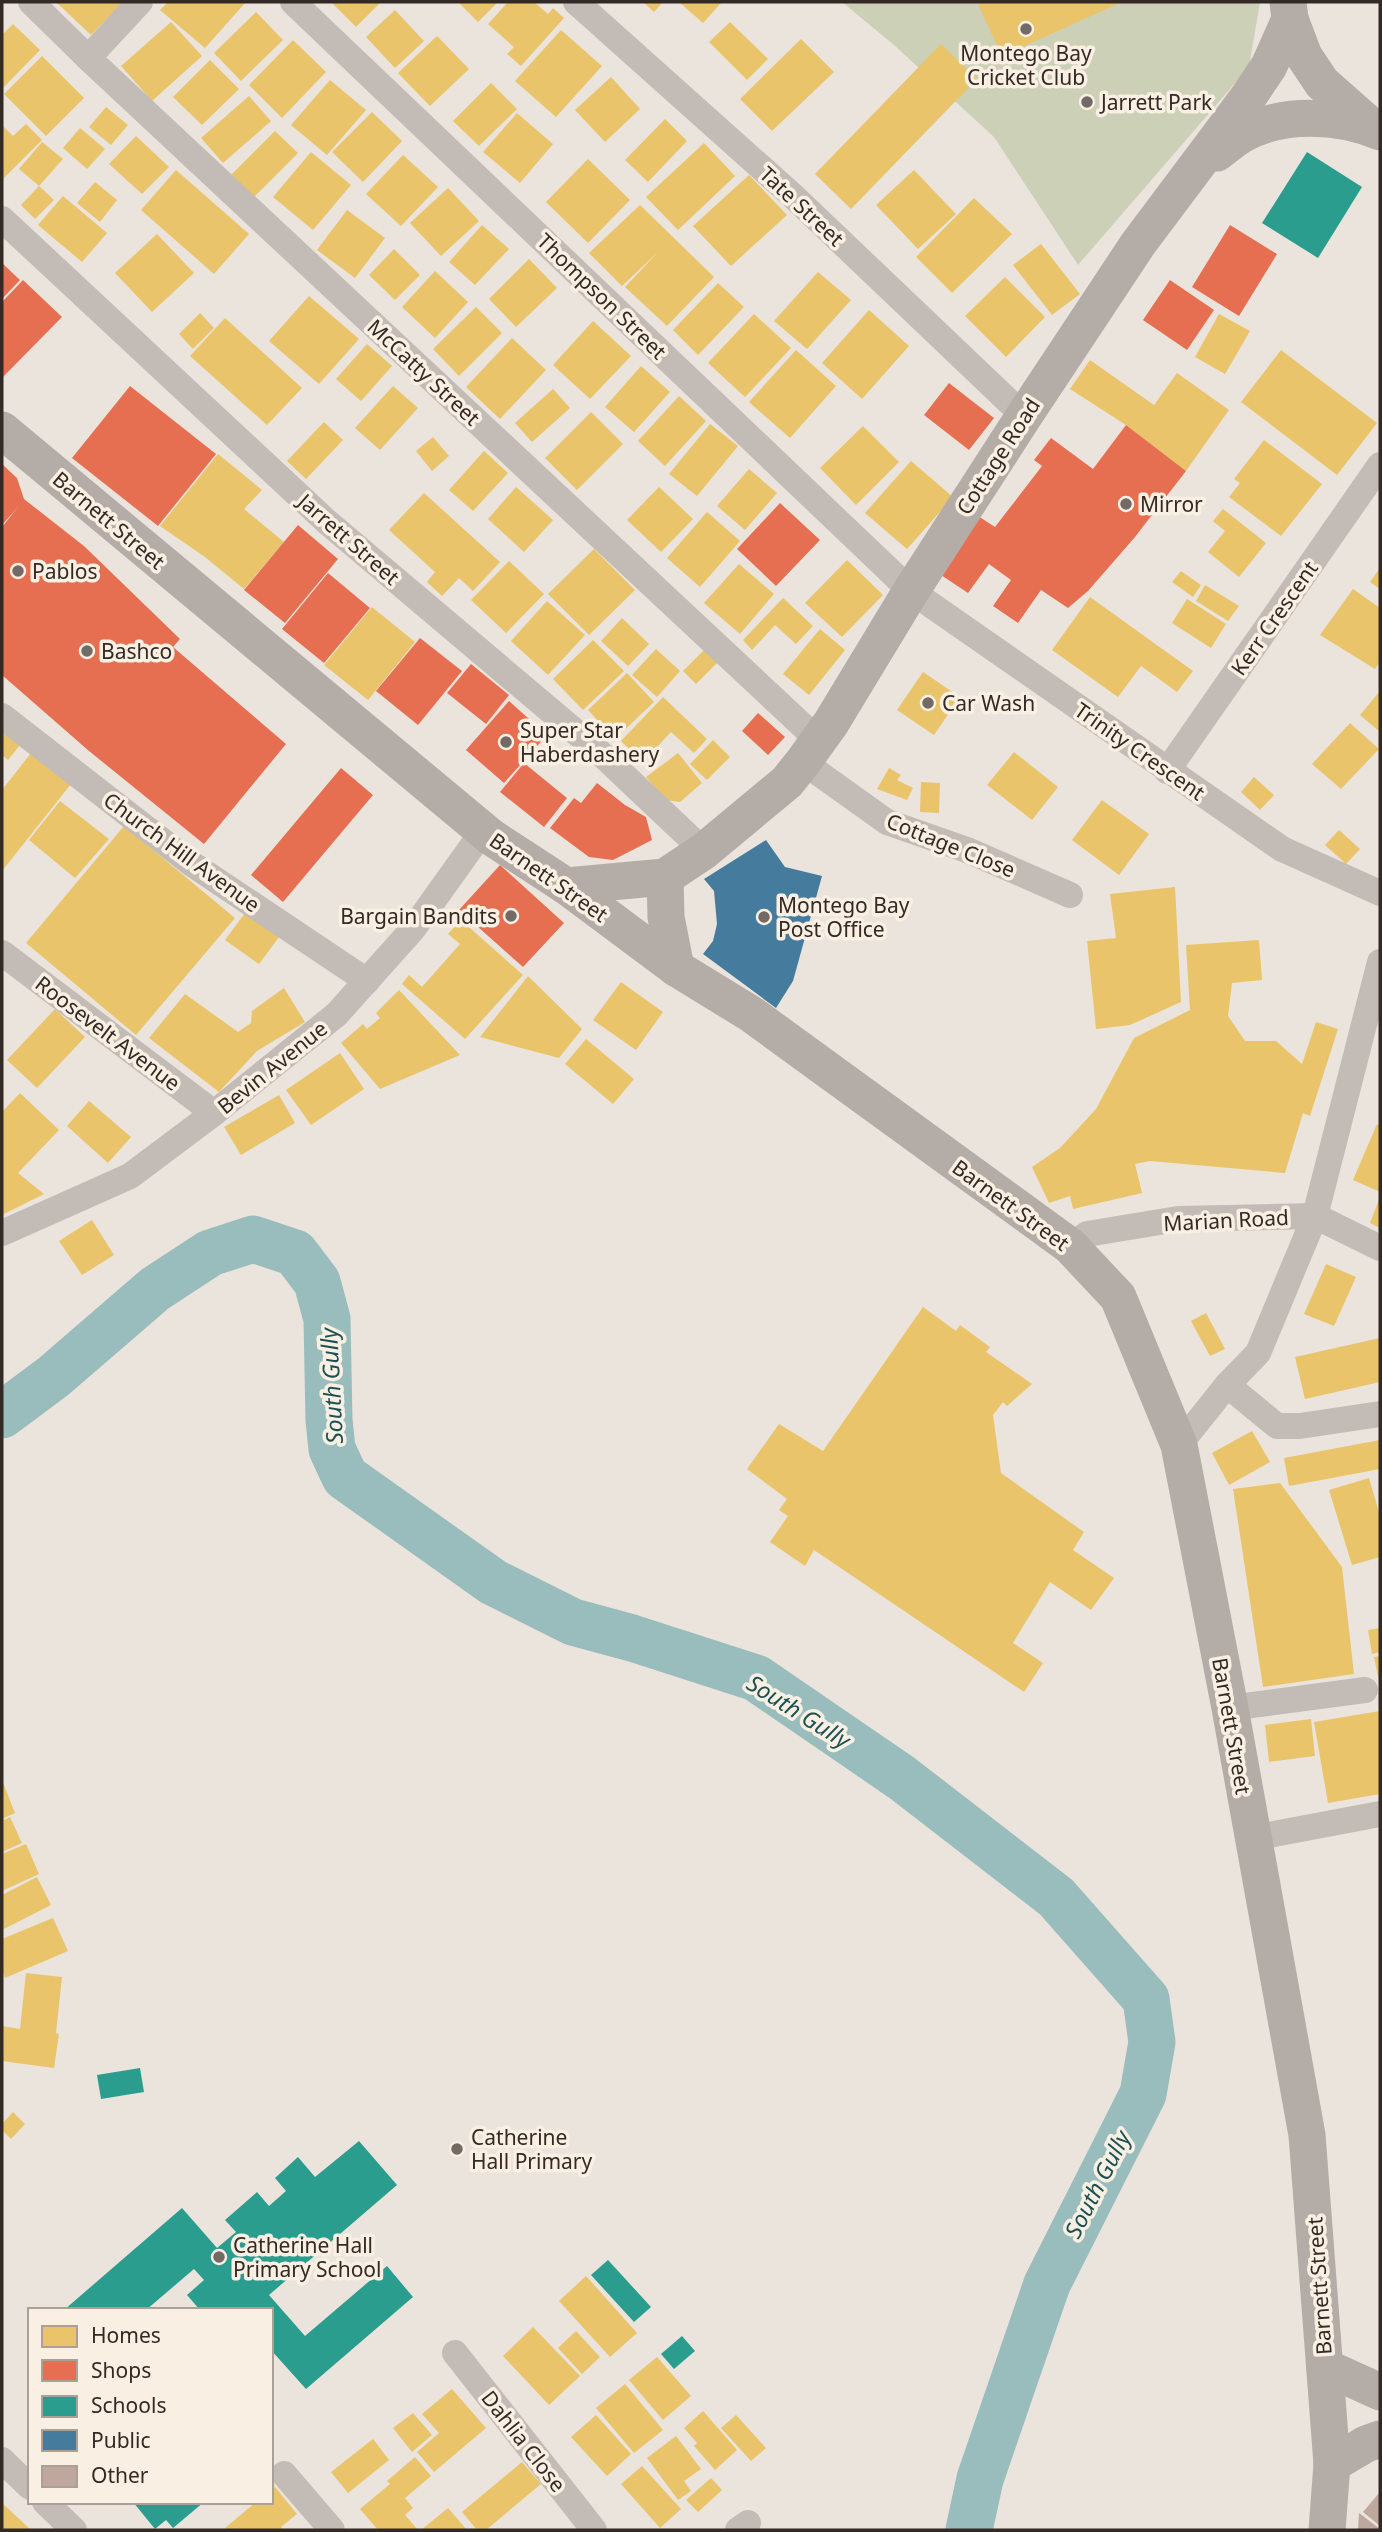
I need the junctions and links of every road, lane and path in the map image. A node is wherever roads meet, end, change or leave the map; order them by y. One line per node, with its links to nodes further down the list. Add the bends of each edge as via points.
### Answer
1 (31, 2): 6 (street, McCatty Street)
2 (140, 2): 6 (street)
3 (293, 2): 13 (street, Thompson Street)
4 (576, 2): 10 (street, Tate Street, via 793,196)
5 (1289, 10): 7 (main road, via 1304,56 1322,83); 8 (main road, Cottage Road, via 1269,66)
6 (89, 58): 15 (street, McCatty Street)
7 (1378, 131): 8 (main road, via 1330,120 1270,122 1242,134)
8 (1196, 168): 10 (main road, Cottage Road, via 1138,244)
9 (2, 219): 18 (street, Jarrett Street, via 326,521 596,749)
10 (1024, 416): 13 (main road, Cottage Road)
11 (2, 430): 17 (main road, Barnett Street)
12 (1380, 465): 16 (street, Kerr Crescent)
13 (911, 590): 15 (main road, Cottage Road); 16 (street, Trinity Crescent)
14 (2, 716): 26 (street, Church Hill Avenue, via 192,864)
15 (811, 751): 18 (main road, Cottage Road, via 787,782); 22 (street, Cottage Close, via 887,822 967,850)
16 (1167, 771): 21 (street, Trinity Crescent, via 1282,849)
17 (483, 831): 20 (main road, Barnett Street); 26 (street, Bevin Avenue, via 414,929)
18 (704, 851): 19 (main road, Cottage Road)
19 (665, 877): 20 (main road, Cottage Road); 25 (main road, via 666,917)
20 (566, 886): 25 (main road, Barnett Street)
21 (1380, 893)
22 (1070, 895)
23 (2, 953): 27 (street, Roosevelt Avenue)
24 (1380, 962): 28 (street)
25 (676, 968): 30 (main road, Barnett Street, via 751,1014)
26 (367, 981): 27 (street, Bevin Avenue, via 337,1014)
27 (214, 1113): 29 (street, Bevin Avenue, via 130,1176)
28 (1315, 1216): 30 (street, Marian Road, via 1178,1219 1087,1234); 31 (street, Marian Road); 32 (street, via 1258,1353)
29 (2, 1233)
30 (1070, 1245): 34 (main road, Barnett Street, via 1118,1297)
31 (1380, 1248)
32 (1227, 1385): 33 (street, via 1277,1426); 34 (street)
33 (1380, 1414)
34 (1178, 1445): 36 (main road, Barnett Street)
35 (1365, 1690): 36 (street)
36 (1230, 1708): 38 (main road, Barnett Street)
37 (1380, 1814): 38 (street)
38 (1253, 1838): 40 (main road, Barnett Street, via 1307,2134)
39 (455, 2353): 50 (street, Dahlia Close)
40 (1325, 2367): 41 (main road); 44 (main road, Barnett Street)
41 (1380, 2392)
42 (1380, 2440): 44 (main road)
43 (2, 2460): 46 (street)
44 (1332, 2464): 51 (main road, Barnett Street)
45 (284, 2474): 49 (street)
46 (18, 2486)
47 (47, 2504): 48 (street)
48 (74, 2530)
49 (332, 2530)
50 (594, 2530)
51 (1327, 2530)

